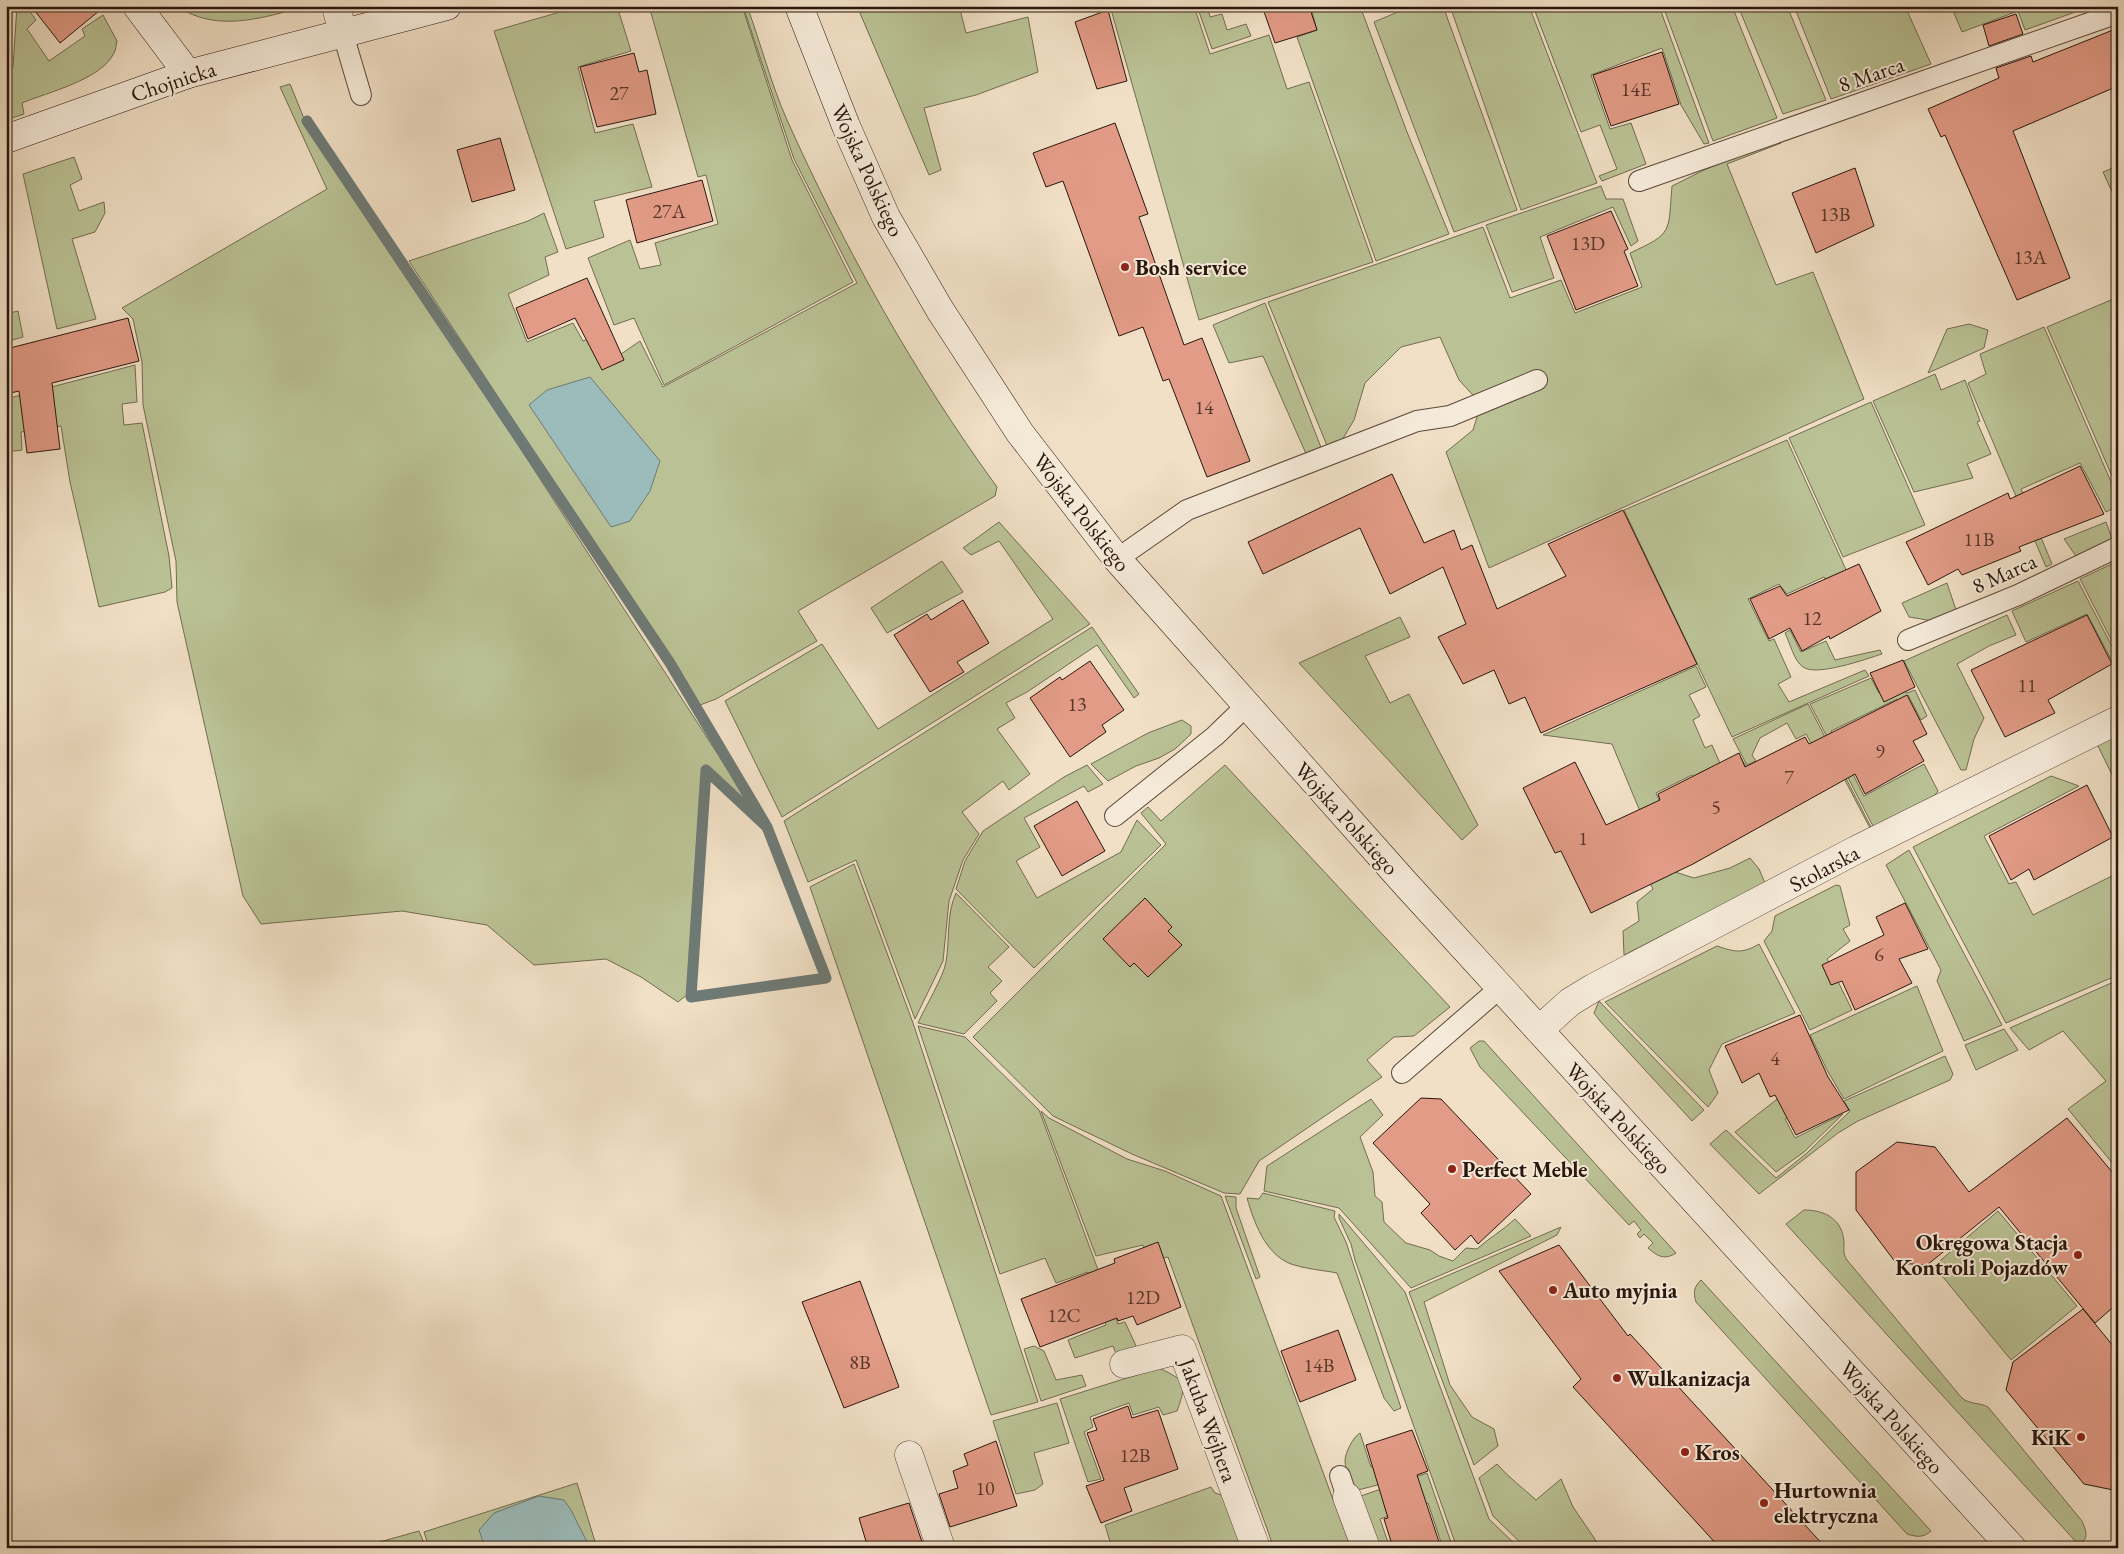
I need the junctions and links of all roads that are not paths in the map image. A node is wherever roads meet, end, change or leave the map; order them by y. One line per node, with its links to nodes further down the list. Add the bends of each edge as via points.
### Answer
1 (138, 6): 7 (street)
2 (336, 6): 6 (street)
3 (447, 6): 6 (street, Chojnicka)
4 (799, 6): 13 (street, Wojska Polskiego, via 886,217 940,310 1020,433)
5 (2118, 13): 10 (lane, 8 Marca)
6 (343, 34): 7 (street, Chojnicka); 8 (lane)
7 (188, 74): 9 (street, Chojnicka)
8 (362, 95)
9 (6, 139)
10 (1639, 181)
11 (1536, 380): 13 (lane, via 1450,416 1416,421 1187,510)
12 (2118, 547): 14 (lane, 8 Marca)
13 (1117, 559): 15 (street, Wojska Polskiego)
14 (1908, 640)
15 (1246, 706): 17 (lane, via 1215,736); 18 (street, Wojska Polskiego)
16 (2118, 720): 19 (street, Stolarska, via 1856,850 1593,988 1570,1002)
17 (1115, 816)
18 (1501, 987): 19 (street, Wojska Polskiego); 20 (lane)
19 (1539, 1030): 27 (street, Wojska Polskiego)
20 (1402, 1073)
21 (1124, 1364): 25 (street, Jakuba Wejhera, via 1182,1349)
22 (909, 1455): 24 (street)
23 (1344, 1486): 26 (street)
24 (941, 1548)
25 (1256, 1548)
26 (1366, 1548)
27 (2012, 1548)

